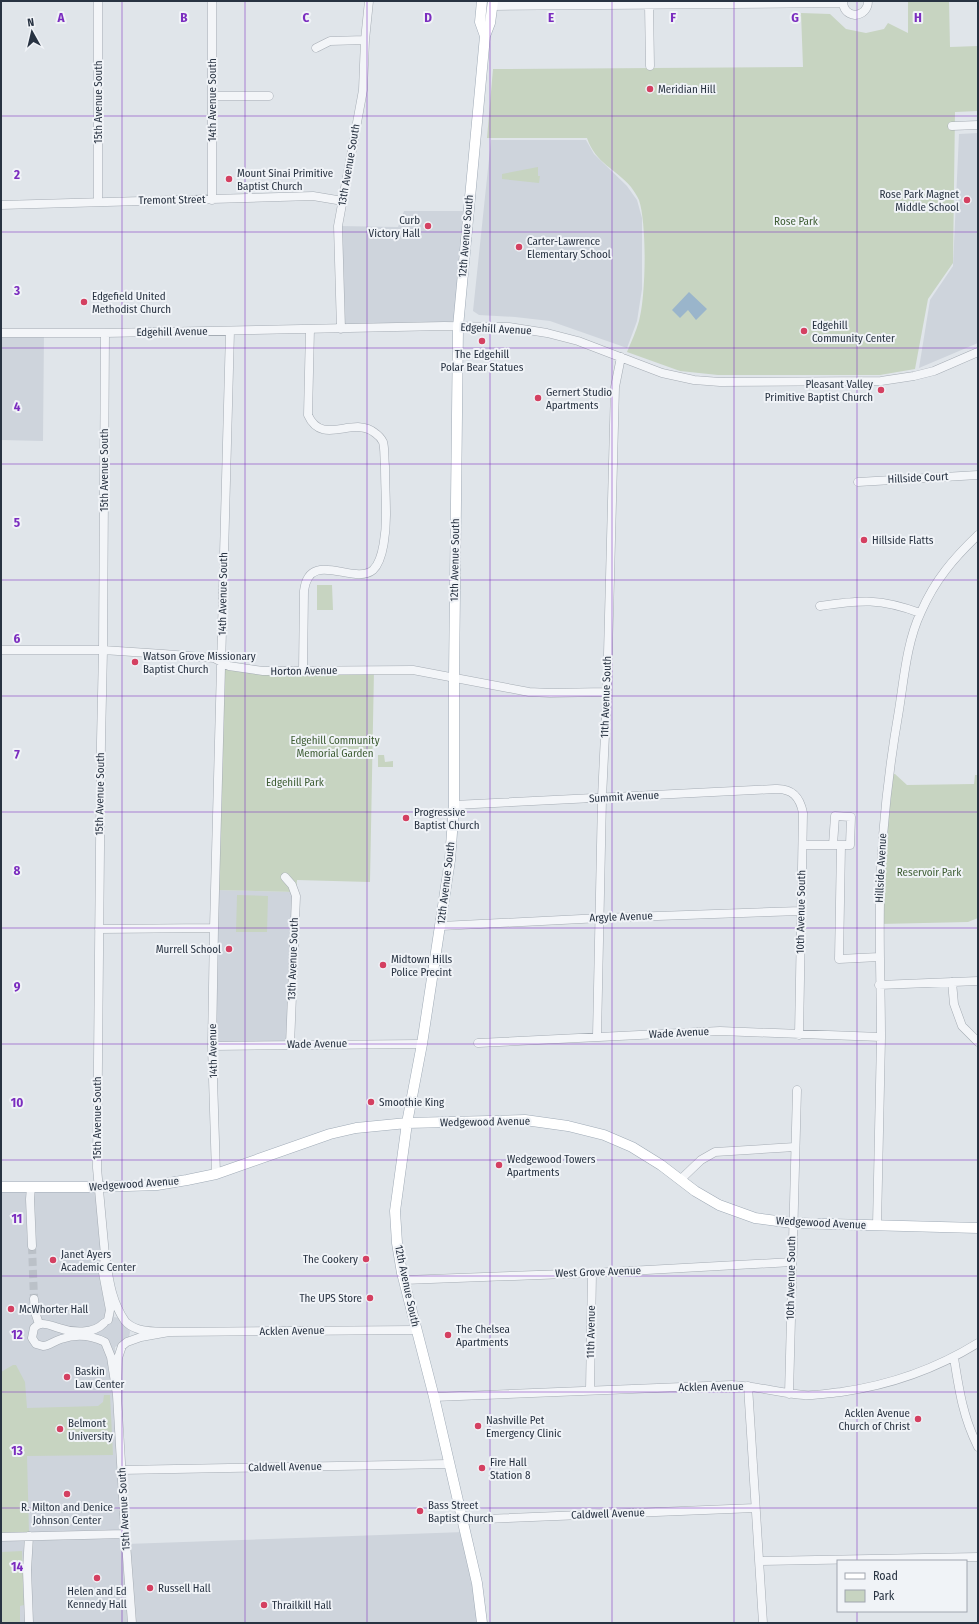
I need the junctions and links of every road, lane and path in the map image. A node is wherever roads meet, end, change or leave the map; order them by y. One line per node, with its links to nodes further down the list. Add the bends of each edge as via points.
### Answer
1 (98, 1): 20 (street, 15th Avenue South)
2 (212, 1): 14 (street, 14th Avenue South)
3 (369, 1): 11 (street, 13th Avenue South)
4 (482, 1): 10 (main road, 12th Avenue South, via 480,22)
5 (868, 1): 7 (street, via 864,12 855,15 846,11)
6 (762, 2): 7 (street); 9 (street)
7 (843, 2)
8 (492, 4): 9 (street); 10 (main road, 12th Avenue South, via 490,23)
9 (649, 5): 13 (street)
10 (485, 36): 22 (main road, 12th Avenue South)
11 (365, 40): 12 (street, via 330,41); 19 (street, 13th Avenue South, via 363,90)
12 (316, 48)
13 (650, 66)
14 (212, 96): 15 (street); 18 (street, 14th Avenue South)
15 (269, 96)
16 (978, 125): 17 (street)
17 (952, 126)
18 (212, 200): 19 (street, Tremont Street, via 313,196); 20 (street, Tremont Street)
19 (343, 201): 23 (street, 13th Avenue South, via 338,226)
20 (98, 202): 21 (street, Tremont Street)
21 (1, 205)
22 (458, 327): 23 (street, Edgehill Avenue); 29 (street, Edgehill Avenue, via 509,328 547,333); 39 (main road, 12th Avenue South)
23 (340, 329): 24 (street, Edgehill Avenue)
24 (310, 330): 25 (street, Edgehill Avenue); 38 (street, via 308,415 314,424 322,429 332,431 364,427 380,438 384,455 386,512 381,555 371,571 360,574 324,569 314,573 307,581 304,602)
25 (230, 331): 27 (street, Edgehill Avenue); 37 (street, 14th Avenue South)
26 (1, 333): 27 (street, Edgehill Avenue)
27 (105, 333): 36 (street, 15th Avenue South)
28 (978, 352): 29 (street, Edgehill Avenue, via 934,371 881,381 694,380 662,373)
29 (621, 357): 40 (street, 11th Avenue South, via 615,387)
30 (978, 475): 31 (street, Hillside Court)
31 (858, 482)
32 (978, 535): 34 (street, Hillside Avenue, via 946,568)
33 (820, 606): 34 (street, via 869,601 886,602)
34 (920, 613): 51 (street, Hillside Avenue, via 910,646 887,788 881,868)
35 (1, 650): 36 (street, Horton Avenue)
36 (103, 650): 37 (street, Horton Avenue, via 214,658); 50 (street, 15th Avenue South)
37 (221, 662): 38 (street, Horton Avenue, via 229,666 263,671); 49 (street, 14th Avenue South)
38 (303, 671): 39 (street, Horton Avenue, via 414,670)
39 (454, 677): 40 (street, Horton Avenue, via 529,692); 43 (main road, 12th Avenue South)
40 (607, 692): 42 (street, 11th Avenue South)
41 (793, 792): 42 (street, Summit Avenue, via 779,788); 44 (street, 10th Avenue South, via 802,807)
42 (602, 798): 43 (street, Summit Avenue); 47 (street, 11th Avenue South)
43 (454, 805): 48 (main road, 12th Avenue South)
44 (803, 845): 46 (street, 10th Avenue South); 51 (street, via 837,845 839,959)
45 (285, 877): 61 (street, 13th Avenue South, via 296,896)
46 (801, 911): 47 (street, Argyle Avenue); 55 (street, 10th Avenue South)
47 (601, 918): 48 (street, Argyle Avenue); 56 (street, 11th Avenue South)
48 (441, 926): 60 (main road, 12th Avenue South)
49 (214, 928): 50 (street); 62 (street, 14th Avenue)
50 (99, 929): 70 (street, 15th Avenue South)
51 (879, 956): 54 (street, Hillside Avenue)
52 (978, 981): 53 (street)
53 (952, 982): 54 (street); 58 (street, via 954,1004 962,1026)
54 (879, 985): 57 (street, Hillside Avenue)
55 (798, 1035): 56 (street, Wade Avenue, via 720,1031); 57 (street, Wade Avenue)
56 (597, 1036): 59 (street, Wade Avenue)
57 (881, 1038): 72 (street, Hillside Avenue)
58 (978, 1042)
59 (478, 1043)
60 (422, 1044): 61 (street, Wade Avenue); 64 (main road, 12th Avenue South)
61 (290, 1045): 62 (street, Wade Avenue)
62 (212, 1046): 66 (street, 14th Avenue)
63 (797, 1090): 65 (street, 10th Avenue South)
64 (407, 1124): 66 (main road, Wedgewood Avenue, via 359,1128 330,1134); 67 (main road, Wedgewood Avenue, via 525,1120 568,1126 604,1135 632,1147); 78 (main road, 12th Avenue South, via 395,1211 397,1243)
65 (795, 1147): 67 (street, via 715,1152 701,1160); 71 (street, 10th Avenue South)
66 (216, 1174): 70 (main road, Wedgewood Avenue, via 157,1185)
67 (680, 1180): 71 (main road, Wedgewood Avenue, via 719,1205 755,1218)
68 (1, 1187): 69 (main road, Wedgewood Avenue)
69 (31, 1187): 70 (main road, Wedgewood Avenue); 74 (street)
70 (97, 1187): 75 (street, 15th Avenue South)
71 (792, 1223): 72 (main road, Wedgewood Avenue); 76 (street, 10th Avenue South)
72 (877, 1225): 73 (main road, Wedgewood Avenue)
73 (978, 1228)
74 (32, 1246)
75 (105, 1255): 80 (street, 15th Avenue South, via 103,1273 110,1310); 81 (street, 15th Avenue South, via 113,1296)
76 (792, 1262): 77 (street, West Grove Avenue); 92 (street, 10th Avenue South)
77 (592, 1273): 78 (street, West Grove Avenue); 91 (street, 11th Avenue)
78 (404, 1280): 83 (main road, 12th Avenue South)
79 (34, 1299): 82 (street, via 35,1312)
80 (106, 1321): 81 (street, via 117,1318); 82 (street, via 99,1328 82,1331 66,1331); 85 (street, via 100,1331)
81 (126, 1322): 84 (street, Acklen Avenue, via 139,1330); 87 (street, via 130,1335)
82 (43, 1324): 88 (street, via 53,1329 55,1335 53,1341); 88 (street, via 34,1328 32,1336 35,1343)
83 (416, 1330): 84 (street, Acklen Avenue); 94 (main road, 12th Avenue South)
84 (169, 1332): 87 (street, Acklen Avenue, via 140,1337)
85 (105, 1342): 87 (street, via 113,1347); 88 (street, via 91,1337 72,1337); 93 (street, 15th Avenue South, via 111,1357)
86 (978, 1343): 89 (street, Acklen Avenue)
87 (124, 1344): 93 (street, 15th Avenue South, via 118,1356)
88 (44, 1346)
89 (954, 1358): 92 (street, Acklen Avenue, via 893,1381 860,1389 813,1395); 95 (street, via 960,1401)
90 (748, 1386): 91 (street, Acklen Avenue); 92 (street, Acklen Avenue); 98 (street)
91 (590, 1390): 94 (street, Acklen Avenue)
92 (789, 1394)
93 (117, 1395): 97 (street, 15th Avenue South)
94 (434, 1397): 96 (main road, 12th Avenue South)
95 (978, 1447)
96 (449, 1464): 97 (street, Caldwell Avenue); 99 (main road, 12th Avenue South)
97 (122, 1470): 100 (street, 15th Avenue South)
98 (755, 1508): 99 (street, Caldwell Avenue); 104 (street)
99 (461, 1520): 107 (main road, 12th Avenue South, via 477,1583)
100 (125, 1534): 101 (street); 106 (street, 15th Avenue South)
101 (29, 1536): 102 (street); 105 (street)
102 (1, 1537)
103 (978, 1557): 104 (street)
104 (759, 1561): 108 (street)
105 (29, 1623)
106 (132, 1623)
107 (482, 1623)
108 (763, 1623)

